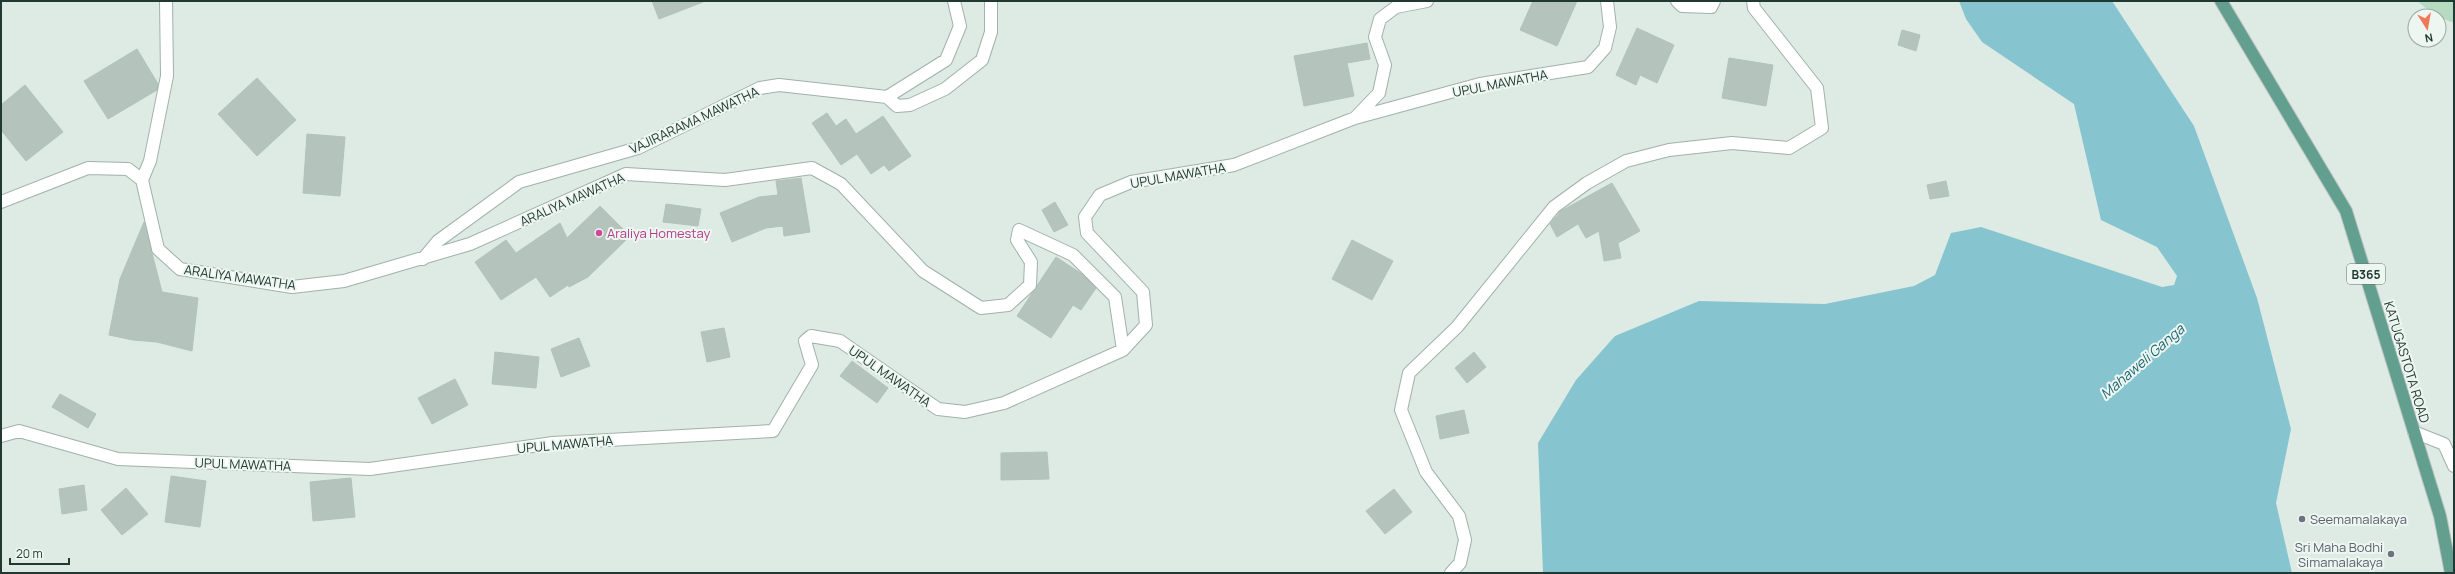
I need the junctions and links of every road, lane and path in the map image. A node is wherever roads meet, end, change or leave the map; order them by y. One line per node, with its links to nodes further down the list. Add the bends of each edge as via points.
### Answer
1 (166, 1): 12 (street, via 167,76 150,160)
2 (954, 1): 10 (street, via 960,26 946,60)
3 (991, 1): 10 (street, via 991,32 982,60 945,89 910,105 897,106)
4 (1427, 1): 11 (street, via 1396,7 1380,19 1375,37 1385,65 1379,93)
5 (1607, 1): 11 (street, UPUL MAWATHA, via 1610,27 1605,48 1588,67 1480,84)
6 (1676, 1): 7 (street, via 1682,6 1711,7)
7 (1714, 1)
8 (1753, 1): 19 (street, via 1754,8 1817,88 1822,128 1789,148 1732,143 1669,150 1626,160 1554,207 1457,327 1410,373 1401,410 1426,472 1459,516 1465,540 1460,563)
9 (2221, 1): 16 (main road, KATUGASTOTA ROAD / B365, via 2346,211)
10 (887, 97): 14 (street, VAJIRARAMA MAWATHA, via 779,85 760,88 638,148 519,182 438,241)
11 (1356, 118): 15 (street, UPUL MAWATHA, via 1234,165 1131,182 1100,195 1085,217 1088,233 1143,292 1146,325)
12 (142, 180): 13 (street, via 128,169 88,168); 14 (street, ARALIYA MAWATHA, via 158,249 180,269 292,287 344,281)
13 (1, 202)
14 (423, 258): 15 (street, ARALIYA MAWATHA, via 470,244 626,174 725,180 812,168 841,184 923,271 981,308 1008,305 1030,285 1031,262 1017,240 1019,230 1073,255 1115,297)
15 (1123, 350): 17 (street, UPUL MAWATHA, via 1004,404 966,412 938,409 840,341 811,336 805,341 812,365 772,431 553,443 370,469 118,459 19,431)
16 (2414, 432): 18 (street, via 2444,444); 20 (main road, KATUGASTOTA ROAD / B365, via 2440,516)
17 (1, 436)
18 (2454, 466)
19 (1451, 573)
20 (2451, 573)

